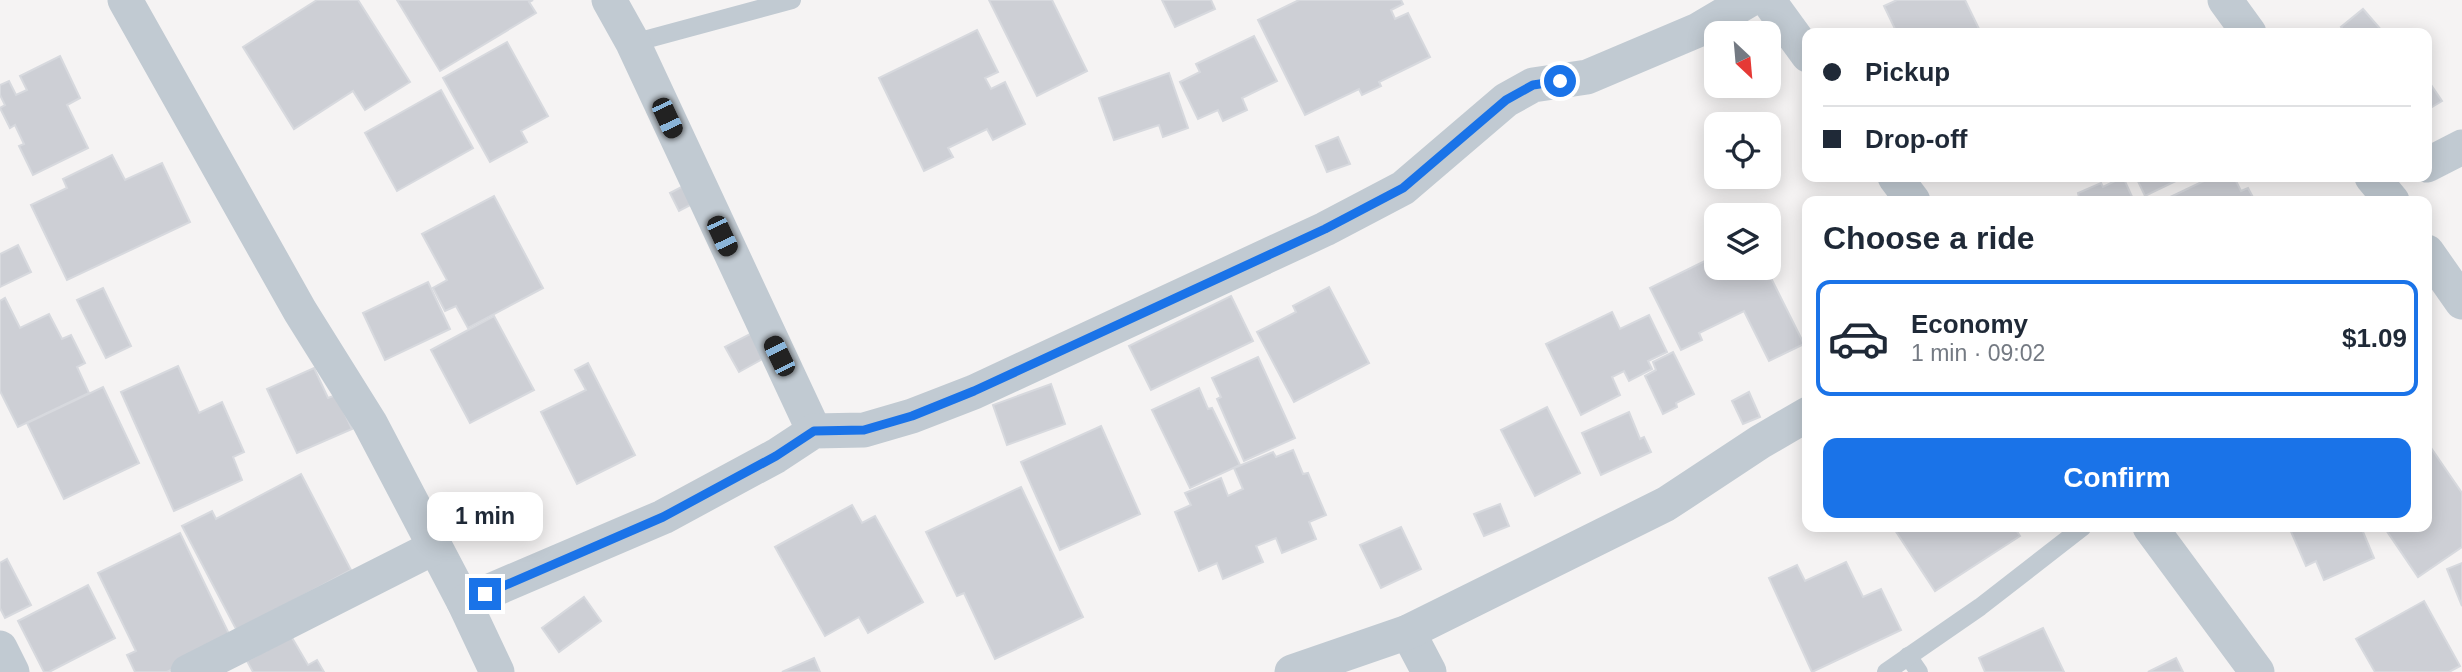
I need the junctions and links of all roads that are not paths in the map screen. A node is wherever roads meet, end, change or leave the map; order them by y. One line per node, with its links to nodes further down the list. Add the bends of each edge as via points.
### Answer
1 (125, 0): 18 (street, via 300,311 370,423)
2 (610, 0): 8 (street)
3 (792, 0): 8 (lane)
4 (1749, 0): 15 (street, via 1698,30 1587,77 1533,85 1506,100 1403,188 1098,335 912,416 864,430)
5 (1768, 0): 9 (street)
6 (2225, 0): 7 (street)
7 (2245, 28)
8 (633, 43): 15 (street)
9 (1802, 47)
10 (2462, 147): 11 (street)
11 (2432, 162)
12 (2432, 259): 13 (street)
13 (2462, 302)
14 (1802, 418): 20 (street, via 1665,503)
15 (814, 431): 19 (street, via 663,517)
16 (2077, 532): 22 (lane)
17 (2154, 532): 30 (street)
18 (436, 547): 19 (street); 24 (street)
19 (464, 602): 25 (street)
20 (1408, 632): 26 (street); 27 (street)
21 (0, 648): 23 (street)
22 (1908, 656): 28 (lane); 29 (lane)
23 (12, 672)
24 (188, 672)
25 (497, 672)
26 (1292, 672)
27 (1429, 672)
28 (1886, 672)
29 (1919, 672)
30 (2257, 672)

